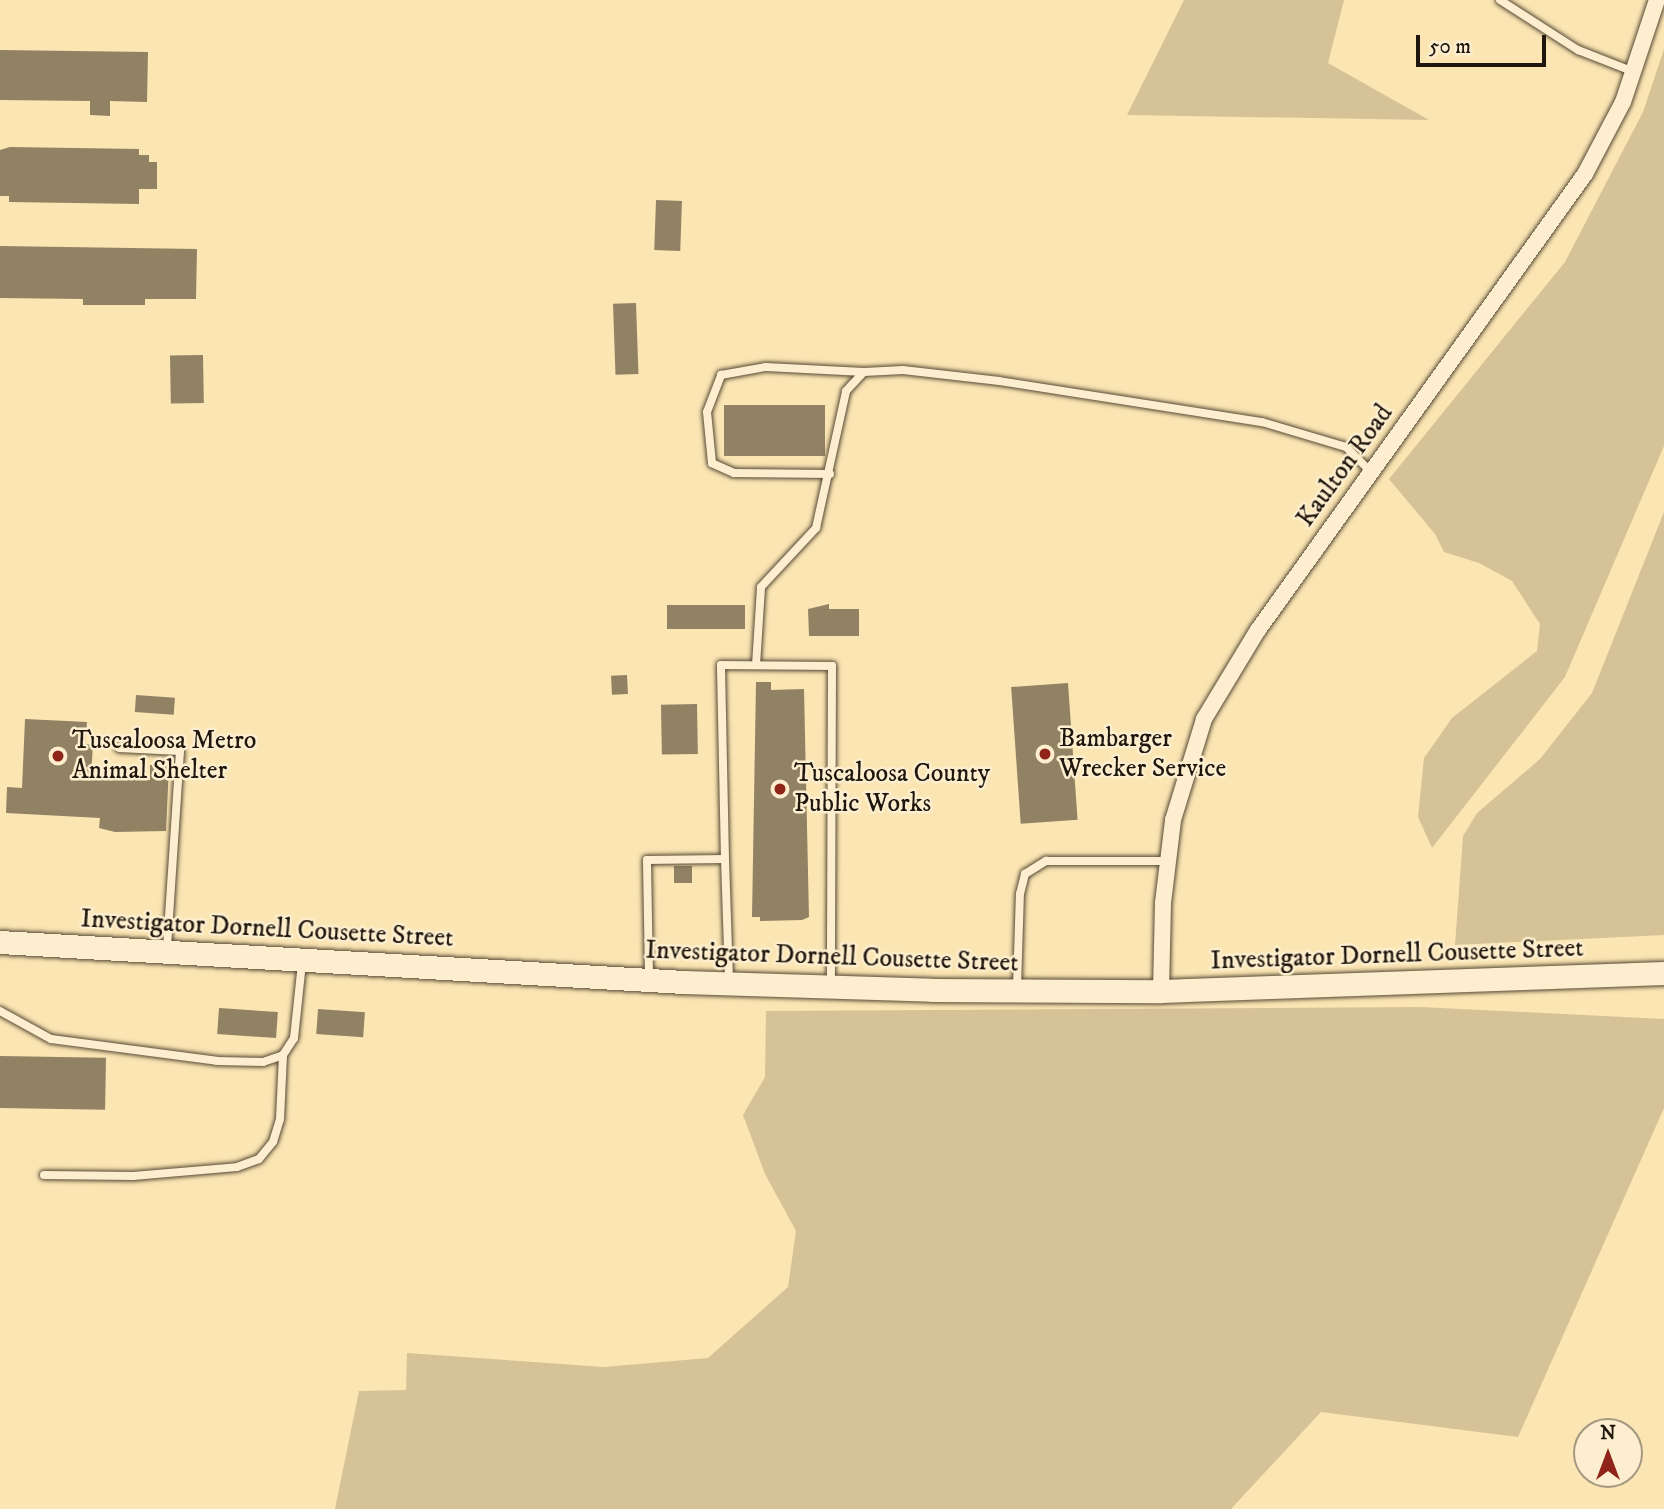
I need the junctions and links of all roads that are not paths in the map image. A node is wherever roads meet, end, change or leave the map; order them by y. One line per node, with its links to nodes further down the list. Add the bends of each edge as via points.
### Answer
1 (1500, 0): 3 (lane, via 1578,50)
2 (1657, 0): 3 (street, Kaulton Road)
3 (1634, 72): 5 (street, Kaulton Road, via 1585,174)
4 (864, 372): 5 (lane, via 903,370 999,381 1262,422 1346,447); 6 (lane, via 846,391); 6 (lane, via 766,367 721,375 707,412 712,463 734,473)
5 (1371, 472): 10 (street, Kaulton Road, via 1258,630 1204,719 1182,779)
6 (831, 474): 7 (lane, via 816,528 761,587)
7 (756, 665): 9 (lane, via 721,665); 17 (lane, via 832,666)
8 (119, 748): 12 (lane, via 180,751)
9 (725, 859): 15 (lane, via 647,860); 16 (lane)
10 (1166, 861): 18 (lane, via 1046,861 1026,874 1020,894); 19 (street, Kaulton Road)
11 (0, 942): 12 (main road, Investigator Dornell Cousette Street)
12 (167, 951): 13 (main road, Investigator Dornell Cousette Street)
13 (303, 960): 15 (main road, Investigator Dornell Cousette Street); 21 (lane, via 294,1038)
14 (1664, 974): 19 (main road, Investigator Dornell Cousette Street)
15 (649, 980): 16 (main road, Investigator Dornell Cousette Street)
16 (729, 983): 17 (main road, Investigator Dornell Cousette Street)
17 (831, 987): 18 (main road, Investigator Dornell Cousette Street)
18 (1017, 990): 19 (main road, Investigator Dornell Cousette Street)
19 (1161, 991)
20 (0, 1011): 21 (lane, via 51,1039 217,1061 263,1062)
21 (283, 1055): 22 (lane, via 280,1119 273,1142 259,1159 237,1167 133,1176)
22 (44, 1175)

